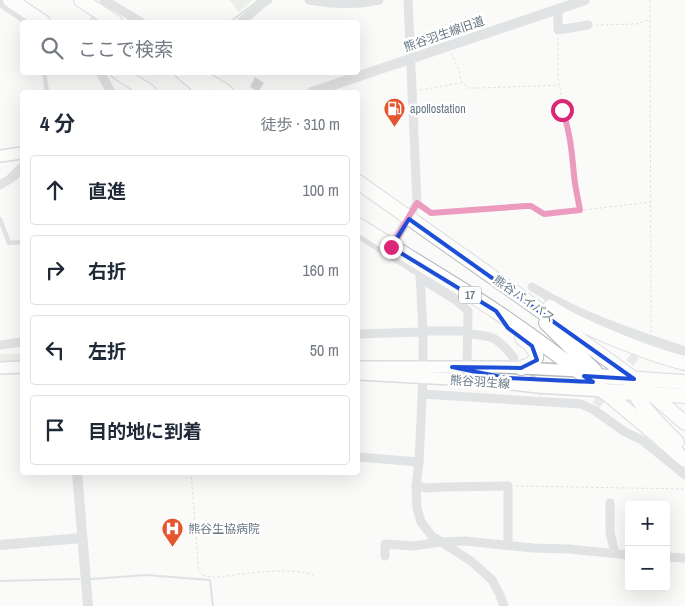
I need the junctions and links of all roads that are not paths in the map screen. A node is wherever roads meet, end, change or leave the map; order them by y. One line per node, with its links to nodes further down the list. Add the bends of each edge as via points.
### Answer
1 (10, 0): 12 (highway)
2 (81, 0): 13 (highway)
3 (104, 0): 14 (street)
4 (268, 0): 15 (street)
5 (309, 0): 6 (street, via 355,3)
6 (380, 0)
7 (408, 0): 17 (street)
8 (585, 0): 10 (street, 熊谷羽生線旧道)
9 (0, 2): 11 (street)
10 (558, 9): 16 (street, via 558,30); 17 (street, 熊谷羽生線旧道)
11 (26, 20)
12 (41, 20)
13 (112, 20)
14 (138, 20)
15 (242, 20)
16 (588, 25)
17 (411, 58): 29 (street, 熊谷羽生線旧道); 36 (street, via 417,203)
18 (45, 75): 24 (lane)
19 (102, 75): 25 (street)
20 (118, 75): 25 (street)
21 (121, 75): 26 (highway)
22 (186, 75): 27 (highway)
23 (198, 75): 28 (highway)
24 (48, 90)
25 (110, 90)
26 (146, 90)
27 (200, 90)
28 (223, 90)
29 (318, 90)
30 (20, 153): 31 (main road)
31 (0, 156)
32 (20, 169): 34 (street)
33 (360, 183): 36 (highway, 熊谷バイパス / 17)
34 (0, 185)
35 (0, 219): 39 (lane, via 9,243)
36 (409, 219): 40 (street); 43 (highway, 熊谷バイパス / 17)
37 (360, 226): 40 (highway, 17)
38 (360, 235): 41 (street, via 420,273)
39 (20, 242)
40 (391, 247): 45 (highway, 17)
41 (420, 278): 47 (street); 48 (street, via 468,311)
42 (532, 287): 46 (street, via 554,301)
43 (515, 293): 44 (highway, 熊谷バイパス / 17); 55 (highway, via 536,298 560,315 627,344)
44 (538, 309): 65 (highway, via 548,326 595,371); 66 (highway, 熊谷バイパス / 17)
45 (496, 311): 54 (highway, via 508,328 535,351 533,363 528,366); 61 (highway, 17)
46 (598, 320): 52 (street); 53 (street, via 601,325)
47 (423, 332): 48 (street); 49 (street); 62 (street)
48 (468, 332): 54 (street, via 495,338); 59 (street)
49 (360, 334)
50 (20, 342): 51 (street)
51 (0, 345)
52 (685, 351)
53 (685, 355)
54 (518, 363): 59 (main road, 熊谷羽生線); 61 (main road, 熊谷羽生線)
55 (685, 363)
56 (20, 367): 60 (main road)
57 (360, 367): 62 (main road, 熊谷羽生線)
58 (452, 367): 59 (main road, 熊谷羽生線); 62 (main road, 熊谷羽生線); 65 (main road, via 506,378)
59 (467, 367)
60 (0, 368)
61 (579, 371): 65 (highway)
62 (423, 373): 63 (main road, 熊谷羽生線); 65 (main road, 熊谷羽生線, via 537,387); 67 (street)
63 (360, 374)
64 (685, 382): 66 (highway)
65 (594, 385): 66 (highway); 73 (highway)
66 (635, 386): 68 (highway); 71 (highway, via 642,403)
67 (422, 394): 74 (street); 76 (street, via 582,399 596,405 633,432)
68 (651, 394): 69 (highway); 70 (highway)
69 (685, 396)
70 (685, 423)
71 (685, 450)
72 (360, 457): 74 (street)
73 (685, 460)
74 (419, 462): 77 (street)
75 (77, 475): 79 (street)
76 (685, 475)
77 (416, 486): 80 (street, via 421,522); 82 (street, via 508,486)
78 (610, 503): 83 (street, via 610,533)
79 (82, 538): 81 (street); 88 (street)
80 (440, 542): 82 (street); 85 (street, via 413,546 384,544); 89 (street, via 471,561 492,580)
81 (0, 545)
82 (508, 545): 83 (street)
83 (615, 553): 84 (street)
84 (625, 554)
85 (384, 556)
86 (670, 557): 87 (street)
87 (685, 558)
88 (88, 606)
89 (504, 606)

